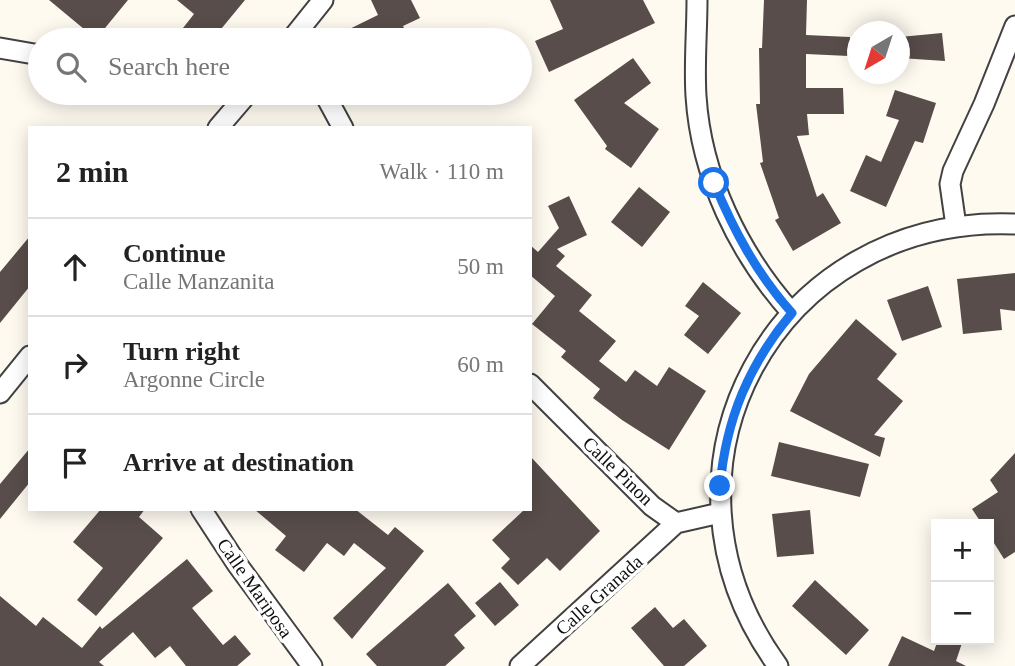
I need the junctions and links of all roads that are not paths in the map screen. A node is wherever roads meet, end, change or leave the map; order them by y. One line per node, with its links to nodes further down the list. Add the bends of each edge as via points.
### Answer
1 (323, 0): 4 (street)
2 (697, 0): 13 (street, via 696,99 714,183 748,254)
3 (1015, 26): 12 (street, via 953,172 950,184)
4 (302, 28)
5 (0, 48): 6 (street)
6 (28, 53)
7 (237, 105): 9 (street)
8 (331, 105): 10 (street)
9 (220, 126)
10 (342, 126)
11 (1015, 224): 12 (street)
12 (956, 226): 13 (street, via 915,235 866,255 839,271)
13 (792, 313): 18 (street, via 759,356 736,406 723,459)
14 (28, 358): 16 (street)
15 (532, 386): 19 (street, Calle Pinon, via 652,506)
16 (0, 393)
17 (202, 511): 20 (street, Calle Mariposa)
18 (720, 513): 19 (street); 22 (street, via 733,582 751,625)
19 (676, 523): 21 (street, Calle Granada)
20 (312, 666)
21 (520, 666)
22 (778, 666)

